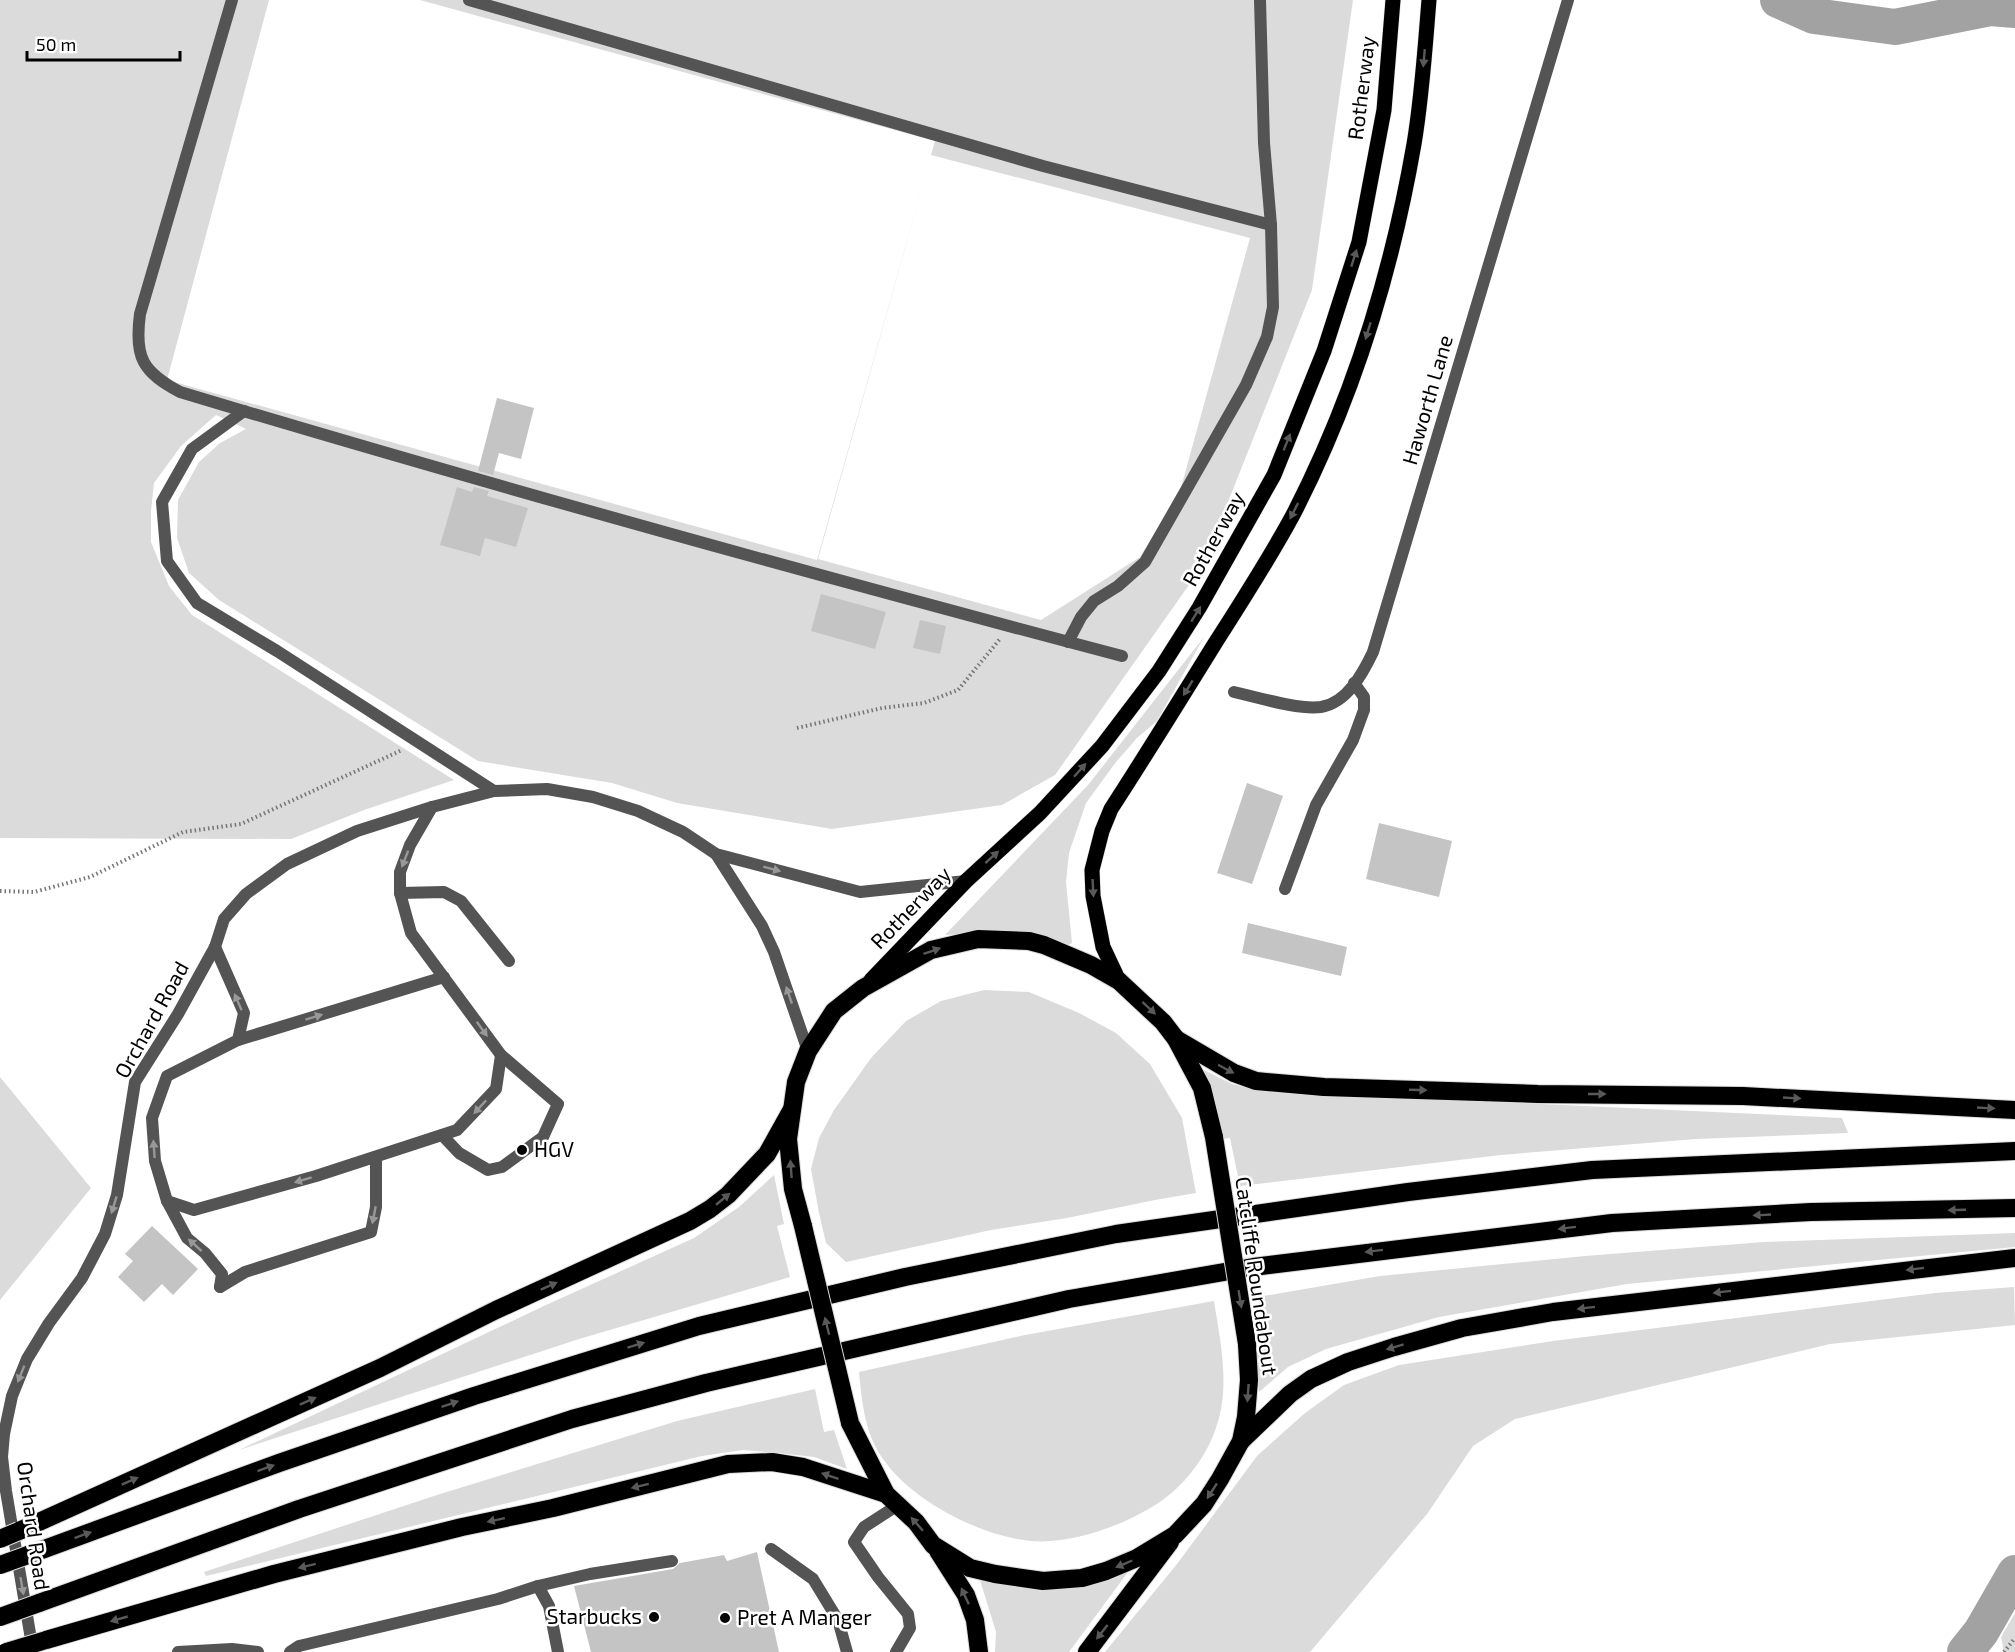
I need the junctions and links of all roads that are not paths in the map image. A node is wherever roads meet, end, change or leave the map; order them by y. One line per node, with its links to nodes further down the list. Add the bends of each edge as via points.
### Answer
1 (232, 0): 8 (lane, via 140,314 137,337 144,364 157,380 180,392)
2 (470, 0): 7 (lane, via 1043,166)
3 (1260, 0): 7 (lane)
4 (1393, 0): 16 (main road, Rotherway, one-way to 4, via 1040,813 1102,746 1159,671 1274,474 1323,351 1359,242 1384,110)
5 (1429, 0): 22 (main road, one-way to 22, via 1414,144 1389,261 1348,388 1293,514 1111,809 1102,831 1092,870 1093,896 1103,946)
6 (1568, 0): 11 (lane, Haworth Lane, via 1373,652)
7 (1271, 225): 9 (lane, via 1273,307 1267,337 1246,385 1145,562 1094,601)
8 (244, 411): 9 (lane, via 460,475); 13 (lane, via 192,449 162,502 167,561 197,603)
9 (1068, 642): 10 (lane)
10 (1122, 656)
11 (1354, 683): 12 (lane, Haworth Lane, via 1322,707 1280,703); 17 (lane, via 1364,697 1364,710 1353,740 1316,805)
12 (1234, 692)
13 (494, 791): 14 (lane, Orchard Road); 15 (lane, Orchard Road, via 547,789 593,796 683,832)
14 (432, 807): 18 (lane, one-way to 18, via 410,845 400,872); 19 (lane, Orchard Road, via 357,831 286,864 246,894 224,919)
15 (716, 854): 16 (lane, Orchard Road, one-way to 16, via 860,892); 26 (lane, Orchard Road, one-way to 15, via 766,934)
16 (966, 881): 23 (main road, Rotherway)
17 (1285, 889)
18 (400, 893): 20 (lane, via 444,892 461,901); 21 (lane, via 411,933)
19 (214, 946): 25 (lane, one-way to 19, via 243,1013); 46 (lane, Orchard Road, one-way to 46, via 178,1014 135,1082 117,1195 105,1234 82,1278 27,1359 12,1395 2,1457)
20 (509, 962)
21 (444, 977): 25 (lane, one-way to 21); 27 (lane, one-way to 27)
22 (1119, 981): 23 (highway, Catcliffe Roundabout, one-way to 22, via 931,950 978,939 1044,945 1091,964); 24 (highway, Catcliffe Roundabout, one-way to 24)
23 (863, 988): 26 (highway, Catcliffe Roundabout, via 834,1011)
24 (1176, 1038): 28 (highway, one-way to 28, via 1234,1073 1256,1081 1323,1087 1743,1096); 36 (highway, Catcliffe Roundabout, one-way to 36, bridge, via 1202,1088 1214,1137 1247,1344 1246,1417)
25 (238, 1040): 33 (lane, one-way to 25, via 155,1161 152,1118 167,1076)
26 (808, 1051): 29 (highway, Catcliffe Roundabout)
27 (501, 1055): 30 (lane, one-way to 30, via 496,1089 458,1131); 30 (lane, via 558,1104 543,1137 502,1167 488,1170 459,1153)
28 (2015, 1110)
29 (790, 1112): 37 (highway, Catcliffe Roundabout, one-way to 29, bridge, via 850,1423 793,1189); 39 (highway, one-way to 29, bridge, via 369,1373 690,1221 728,1195 767,1154)
30 (442, 1135): 32 (lane)
31 (2015, 1151): 43 (highway, one-way to 31, bridge, via 279,1463 485,1393 699,1326 928,1272 1128,1233 1592,1170)
32 (376, 1157): 33 (lane, one-way to 33, via 194,1210); 33 (lane, one-way to 33, via 376,1206 371,1232 245,1272 220,1287 222,1274 187,1238)
33 (167, 1201)
34 (2015, 1208): 45 (highway, one-way to 45, bridge, via 1811,1212 1612,1223 1253,1267 1069,1299 706,1383 572,1419 299,1509)
35 (2015, 1258): 36 (highway, one-way to 36, via 1553,1312 1462,1328 1348,1362 1311,1379)
36 (1240, 1441): 38 (highway, Catcliffe Roundabout, one-way to 38, via 1204,1504)
37 (892, 1500): 40 (highway, Catcliffe Roundabout, one-way to 37); 46 (highway, one-way to 46, via 803,1467 772,1462 728,1464 274,1574); 53 (lane, via 854,1542 908,1614 910,1628)
38 (1175, 1535): 40 (highway, Catcliffe Roundabout, one-way to 40, via 1107,1571 1082,1578 1043,1581 970,1568); 55 (highway, one-way to 55)
39 (0, 1539)
40 (933, 1545): 54 (highway, one-way to 40, via 975,1620 966,1595)
41 (771, 1549): 52 (lane, via 813,1580 838,1620)
42 (672, 1561): 44 (lane)
43 (0, 1566)
44 (538, 1586): 50 (lane, via 299,1646); 51 (lane, via 549,1606)
45 (0, 1617)
46 (39, 1646): 47 (highway, bridge)
47 (6, 1652)
48 (178, 1652): 49 (lane)
49 (258, 1652)
50 (290, 1652)
51 (558, 1652)
52 (847, 1652)
53 (896, 1652)
54 (979, 1652)
55 (1087, 1652)

